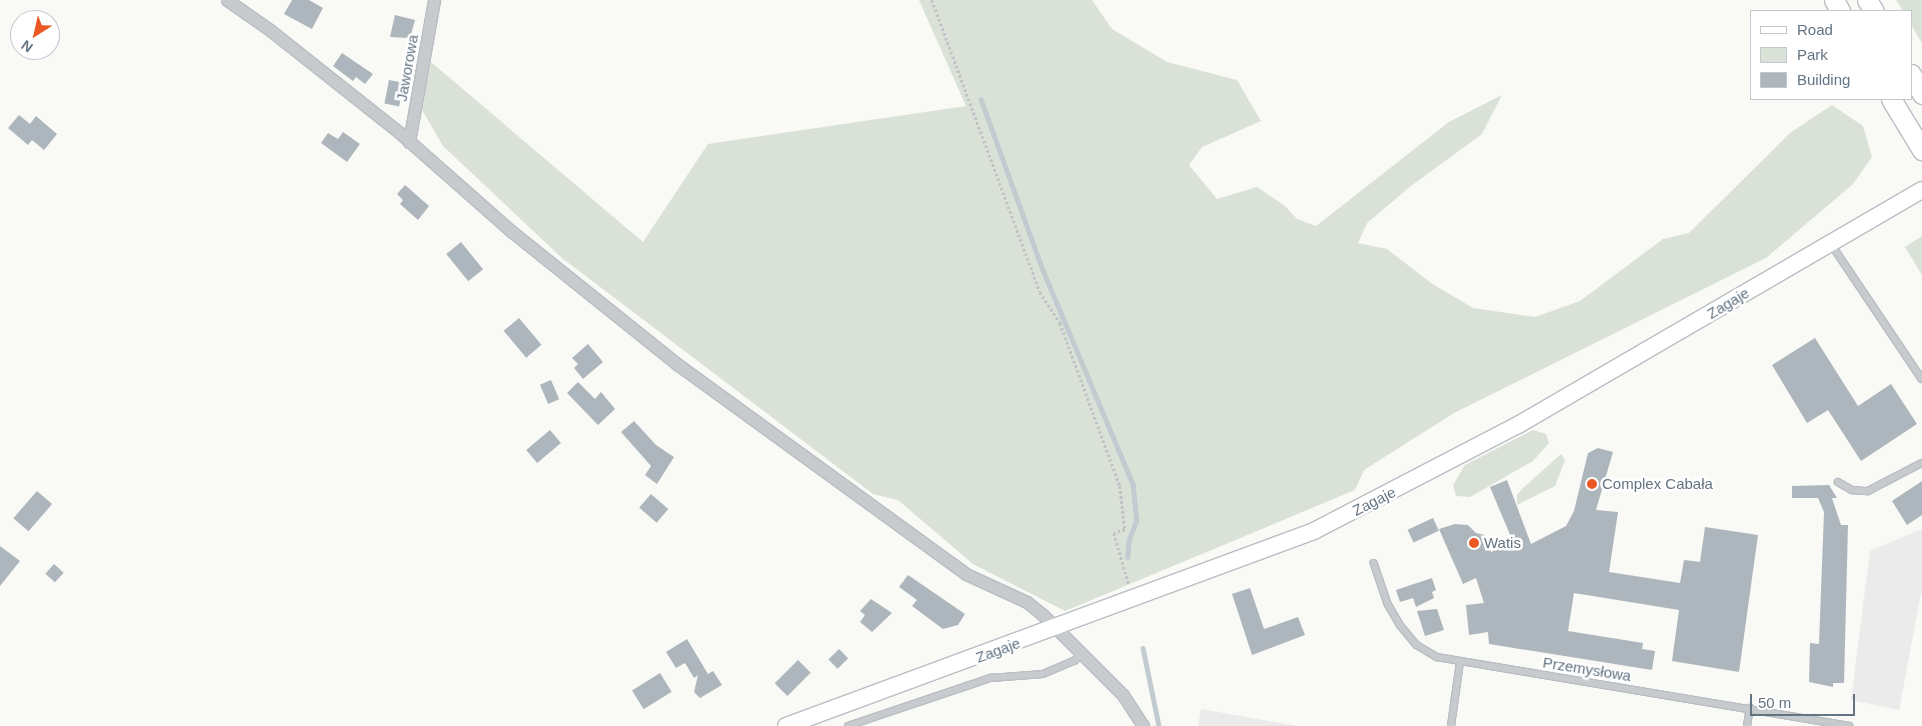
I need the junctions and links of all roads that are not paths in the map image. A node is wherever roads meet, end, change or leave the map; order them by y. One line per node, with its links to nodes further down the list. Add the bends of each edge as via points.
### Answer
1 (227, 0): 6 (street, via 270,30)
2 (434, 0): 6 (street, Jaworowa)
3 (1912, 76): 4 (main road)
4 (1922, 94)
5 (1892, 100): 7 (main road)
6 (409, 142): 14 (street, via 511,231 677,364 966,574 1027,602)
7 (1922, 150)
8 (1922, 190): 9 (main road, Zagaje)
9 (1832, 245): 10 (lane); 14 (main road, Zagaje, via 1518,425 1314,531)
10 (1922, 379)
11 (1922, 463): 12 (lane, via 1868,491 1852,490)
12 (1838, 482)
13 (1374, 563): 16 (lane, Przemysłowa, via 1388,604 1417,645 1437,657)
14 (1057, 628): 15 (street); 18 (main road, Zagaje)
15 (1082, 654): 19 (lane, via 1044,674 991,678); 20 (street, via 1123,695)
16 (1460, 662): 17 (lane, Przemysłowa); 21 (lane)
17 (1750, 708): 22 (lane); 23 (lane, Przemysłowa)
18 (786, 726)
19 (848, 726)
20 (1143, 726)
21 (1451, 726)
22 (1747, 726)
23 (1845, 726)

